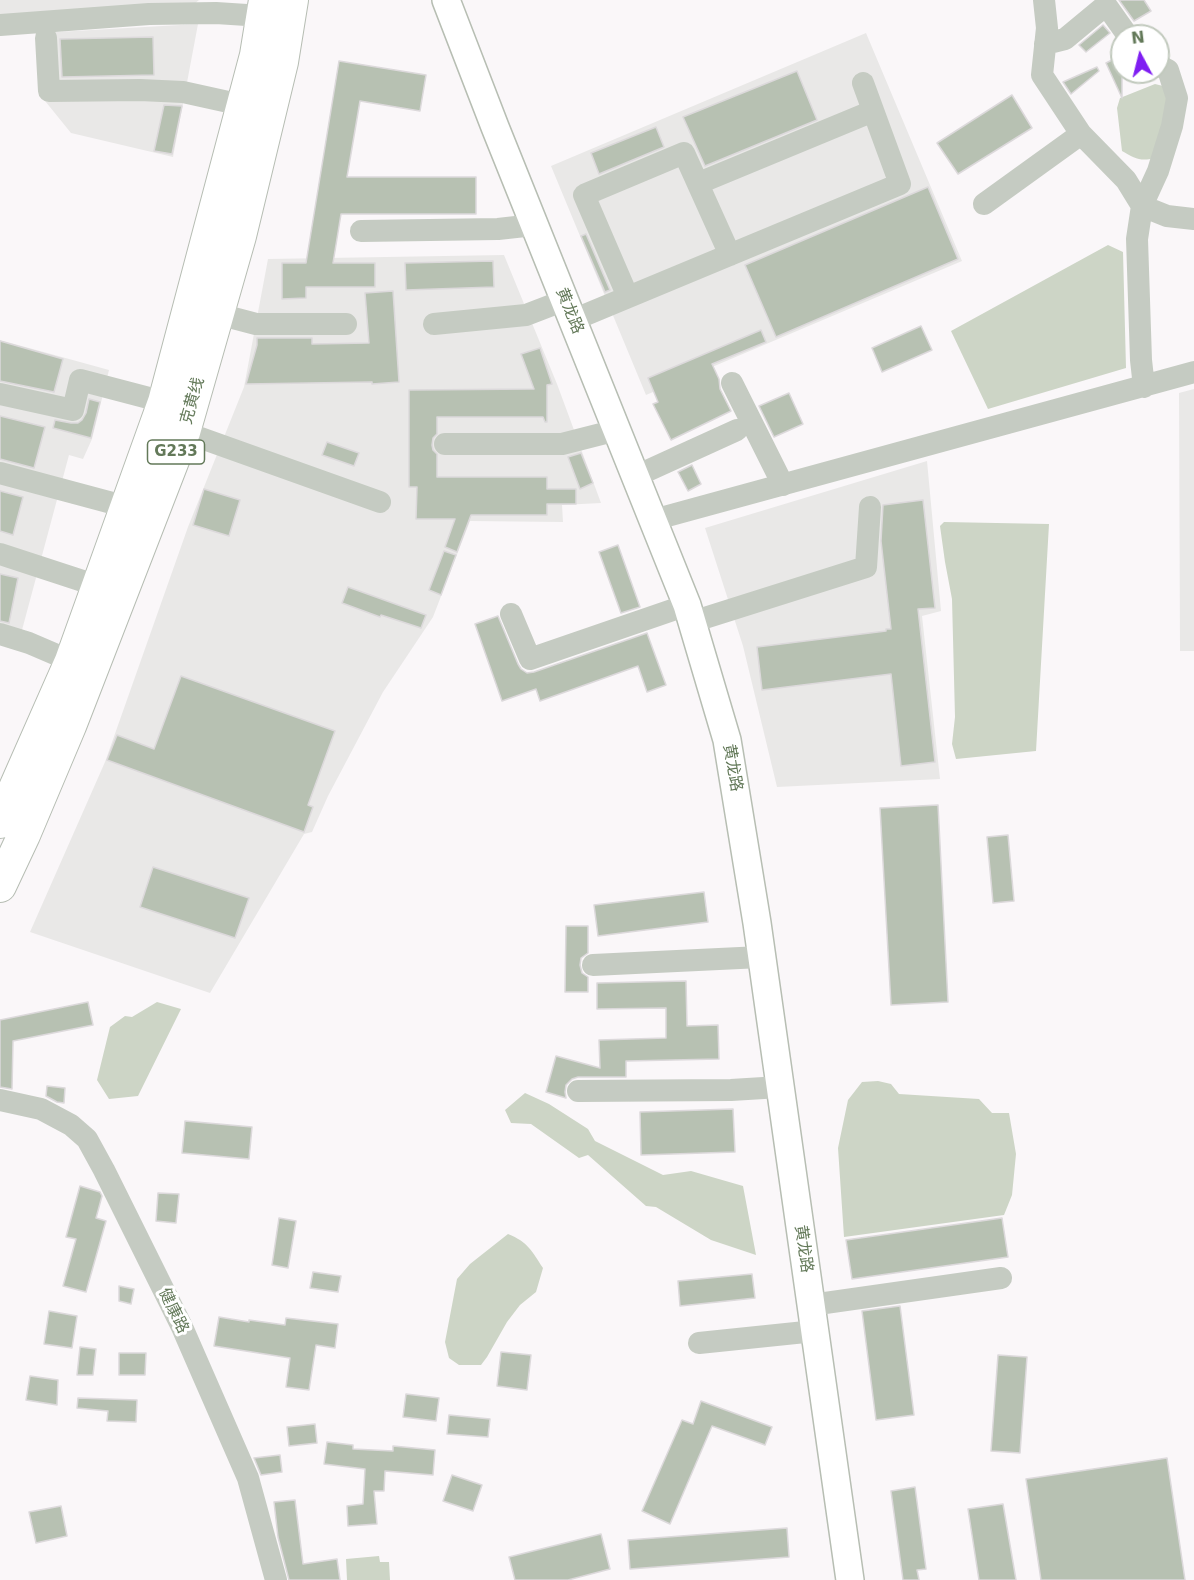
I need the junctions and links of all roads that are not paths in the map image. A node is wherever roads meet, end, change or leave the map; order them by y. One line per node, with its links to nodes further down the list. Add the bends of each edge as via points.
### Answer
1 (292, 0): 23 (highway, 克黄线 / G233, via 279,74)
2 (446, 0): 18 (main road, 黄龙路)
3 (1044, 0): 8 (street)
4 (263, 8): 6 (street); 11 (highway, 克黄线 / G233, via 256,55)
5 (1119, 24): 8 (street, via 1106,5 1065,39)
6 (0, 25)
7 (46, 38): 11 (street, via 49,91 183,92)
8 (1045, 44): 13 (street, via 1042,75)
9 (1170, 76): 16 (street, via 1177,98 1172,126)
10 (863, 83): 12 (street)
11 (242, 105): 30 (highway, 克黄线 / G233)
12 (873, 111): 14 (street); 20 (street, via 900,184)
13 (1081, 134): 15 (street); 16 (street, via 1126,180)
14 (699, 183): 20 (street); 21 (street, via 684,153 584,195)
15 (984, 204)
16 (1142, 206): 17 (street, via 1167,216); 28 (street, via 1137,239)
17 (1194, 219)
18 (534, 225): 19 (street, via 498,230); 22 (main road, 黄龙路)
19 (361, 231)
20 (730, 255): 21 (street)
21 (628, 297): 22 (street)
22 (569, 310): 25 (street); 31 (main road, 黄龙路)
23 (218, 314): 24 (street, via 256,324); 33 (highway, 克黄线 / G233)
24 (346, 324)
25 (434, 324)
26 (1194, 372): 28 (street)
27 (732, 383): 37 (street)
28 (1144, 387): 37 (street)
29 (0, 394): 30 (street, via 73,410 80,380)
30 (164, 402): 39 (highway, 克黄线 / G233)
31 (617, 430): 34 (street, via 562,444); 36 (main road, 黄龙路)
32 (737, 430): 36 (street)
33 (184, 432): 38 (street); 49 (highway, 克黄线 / G233, via 70,726)
34 (445, 444)
35 (0, 473): 39 (street)
36 (636, 476): 41 (main road, 黄龙路)
37 (783, 485): 41 (street)
38 (380, 502)
39 (127, 507): 43 (highway, 克黄线 / G233)
40 (870, 507): 44 (street, via 866,567)
41 (653, 520): 44 (main road, 黄龙路)
42 (0, 554): 43 (street)
43 (98, 586): 47 (highway, 克黄线 / G233)
44 (689, 613): 45 (street, via 530,659); 50 (main road, 黄龙路, via 727,740)
45 (511, 614)
46 (0, 634): 47 (street)
47 (71, 661): 48 (highway, 克黄线 / G233)
48 (0, 822)
49 (0, 886)
50 (761, 957): 51 (street); 52 (main road, 黄龙路)
51 (593, 965)
52 (780, 1087): 53 (street); 56 (main road, 黄龙路)
53 (578, 1091)
54 (0, 1100): 58 (street, 健康路, via 41,1110 71,1125 87,1139 182,1327 248,1478)
55 (1001, 1278): 56 (street)
56 (813, 1318): 57 (street); 59 (main road, 黄龙路)
57 (699, 1343)
58 (276, 1580)
59 (850, 1580)

